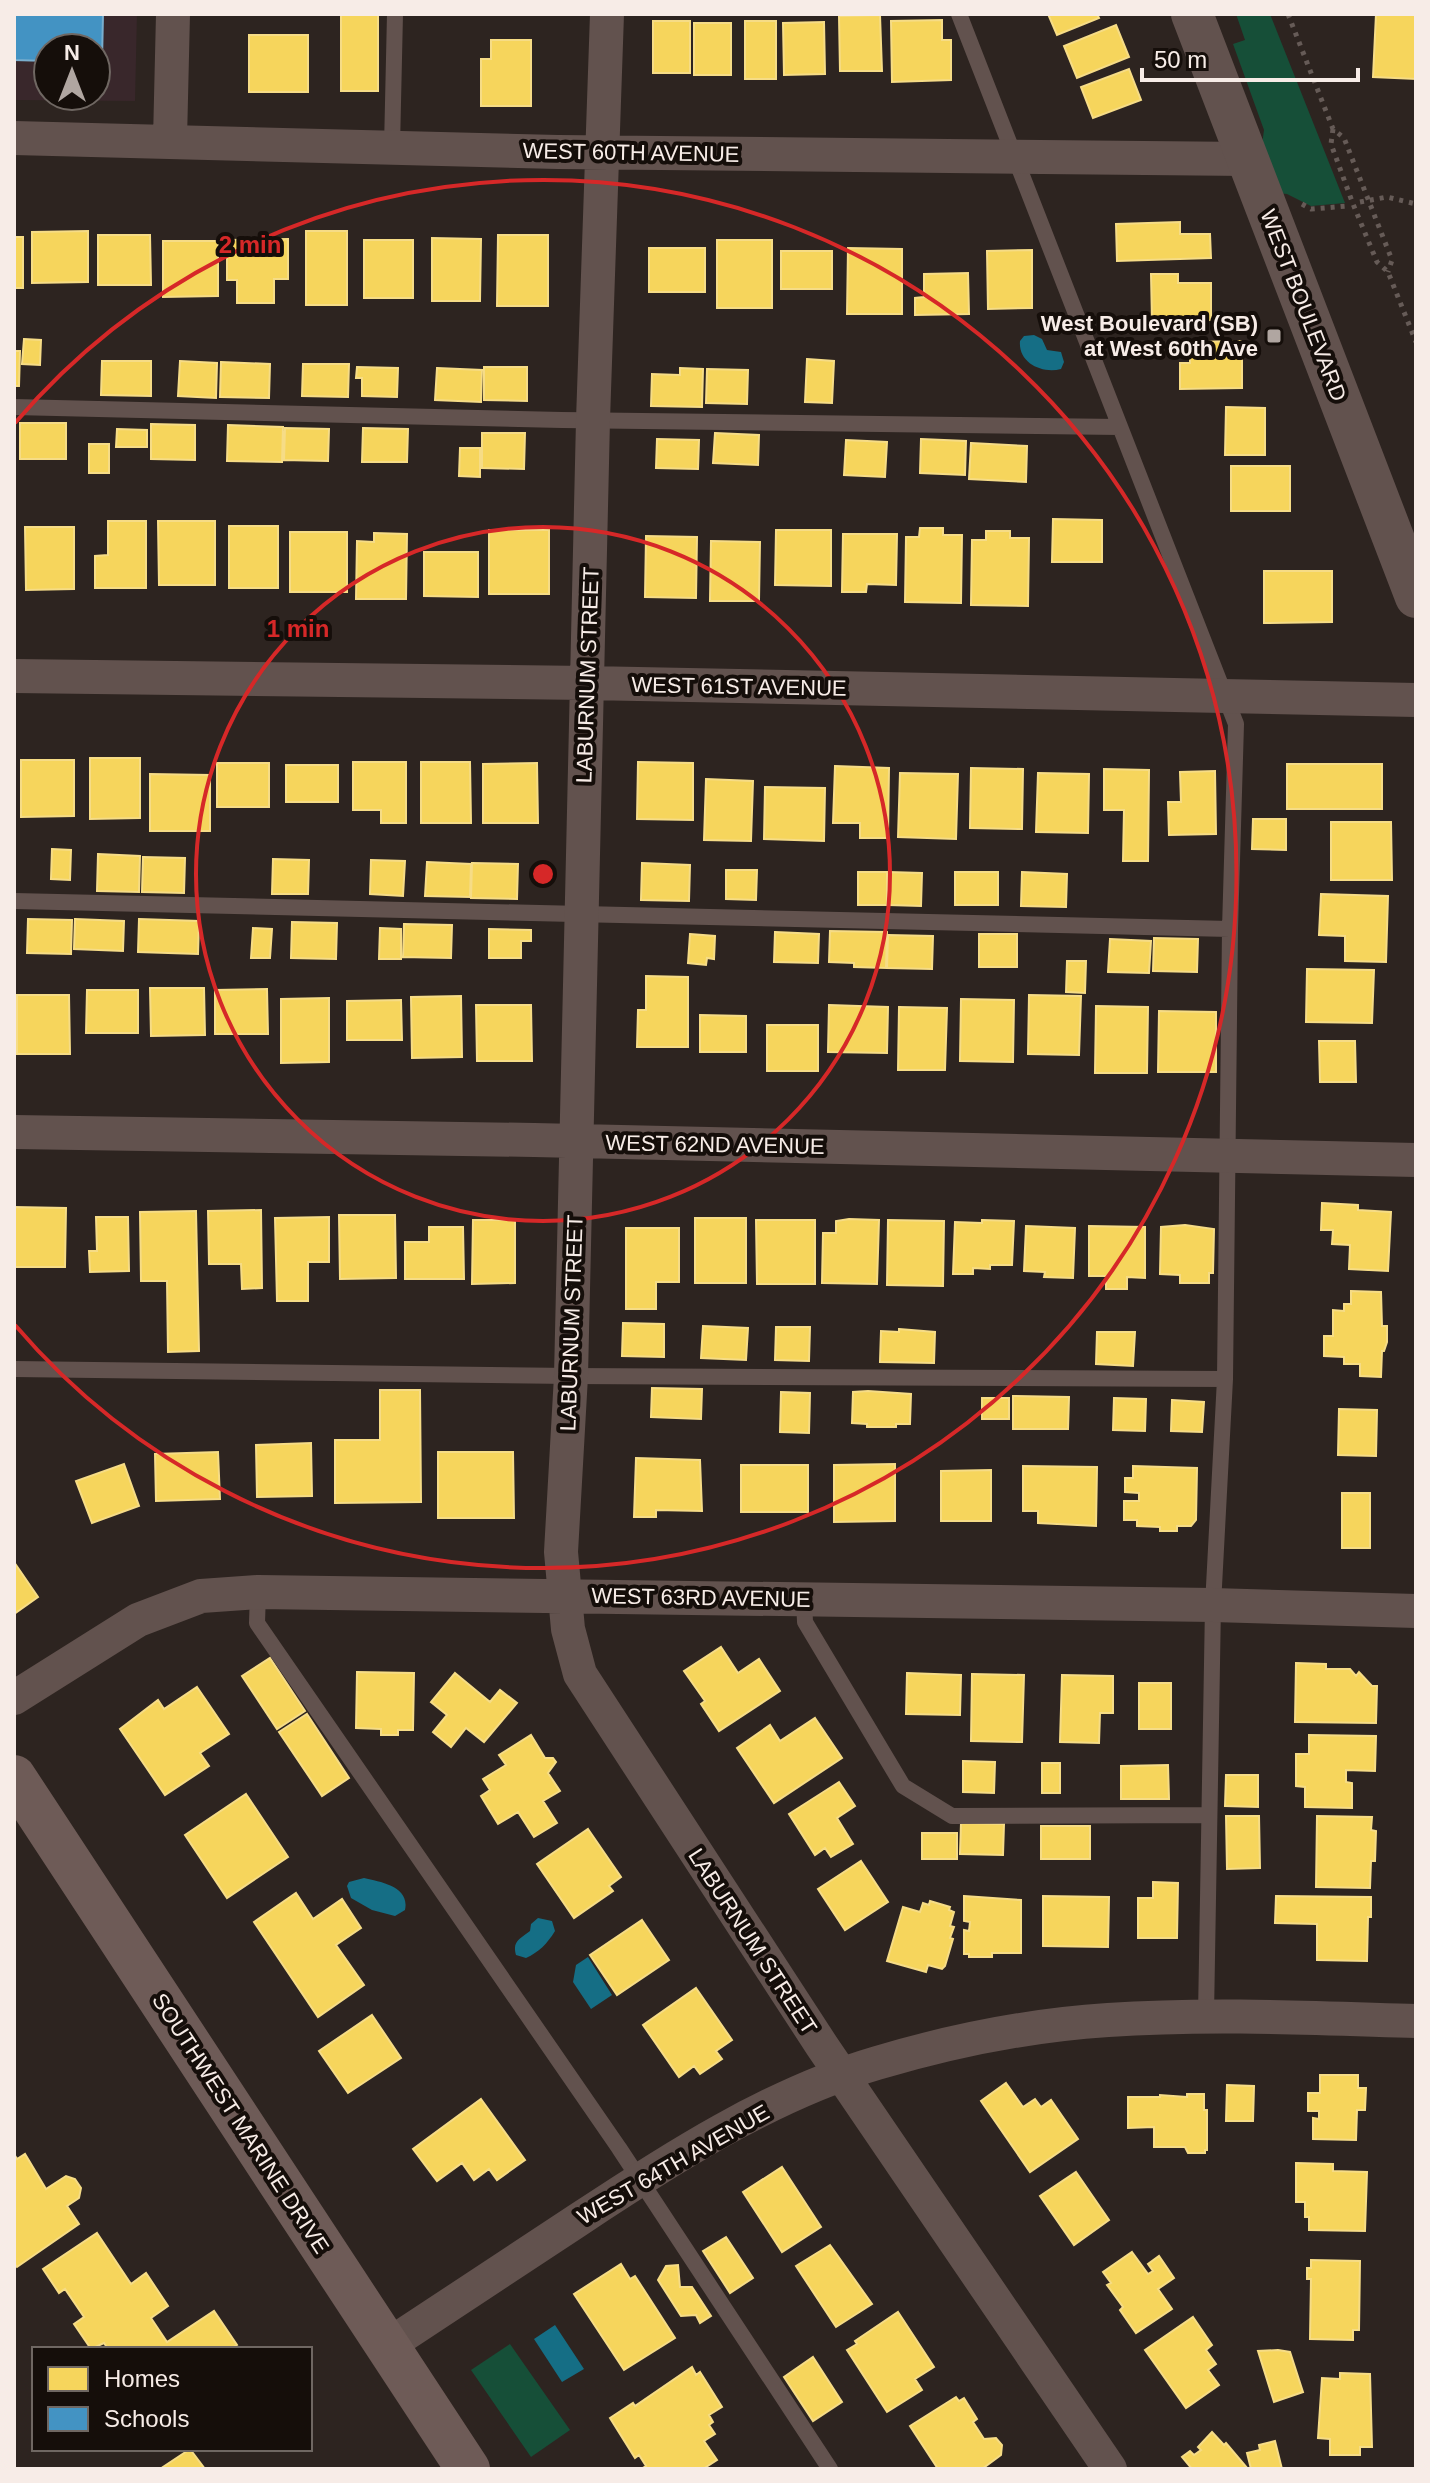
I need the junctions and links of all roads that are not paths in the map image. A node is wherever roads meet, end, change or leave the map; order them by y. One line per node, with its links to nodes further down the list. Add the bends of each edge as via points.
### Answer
1 (173, 14): 7 (street)
2 (395, 14): 8 (lane)
3 (607, 14): 9 (street, LABURNUM STREET)
4 (959, 14): 10 (lane)
5 (1192, 14): 11 (street, WEST BOULEVARD)
6 (14, 138): 7 (street, WEST 60TH AVENUE)
7 (170, 140): 8 (street, WEST 60TH AVENUE)
8 (392, 147): 9 (street, WEST 60TH AVENUE)
9 (602, 152): 10 (street, WEST 60TH AVENUE); 13 (street, LABURNUM STREET)
10 (1016, 158): 11 (street, WEST 60TH AVENUE); 14 (lane)
11 (1248, 159): 15 (street, WEST BOULEVARD)
12 (14, 407): 13 (lane)
13 (593, 420): 14 (lane); 17 (street, LABURNUM STREET)
14 (1120, 427): 18 (lane)
15 (1416, 597)
16 (14, 676): 17 (street, WEST 61ST AVENUE)
17 (588, 683): 18 (street, WEST 61ST AVENUE); 21 (street, LABURNUM STREET)
18 (1227, 696): 19 (street, WEST 61ST AVENUE); 22 (lane, via 1236,724)
19 (1416, 700)
20 (14, 901): 21 (lane)
21 (580, 914): 22 (lane); 24 (street, LABURNUM STREET)
22 (1230, 929): 25 (lane)
23 (14, 1132): 24 (street, WEST 62ND AVENUE)
24 (576, 1141): 25 (street, WEST 62ND AVENUE); 28 (street, LABURNUM STREET)
25 (1229, 1154): 26 (street, WEST 62ND AVENUE); 29 (lane)
26 (1416, 1160)
27 (14, 1369): 28 (lane)
28 (571, 1376): 29 (lane); 31 (street, LABURNUM STREET, via 561,1552)
29 (1225, 1379): 33 (lane)
30 (258, 1592): 31 (street, WEST 63RD AVENUE); 35 (street, WEST 63RD AVENUE, via 201,1596 138,1620); 41 (lane, via 257,1623)
31 (565, 1595): 32 (street, WEST 63RD AVENUE); 40 (street, LABURNUM STREET, via 580,1674)
32 (804, 1598): 33 (street, WEST 63RD AVENUE); 37 (lane, via 805,1622 903,1786 952,1816)
33 (1213, 1605): 34 (street, WEST 63RD AVENUE); 37 (lane)
34 (1416, 1611)
35 (14, 1698)
36 (14, 1777): 42 (main road, SOUTHWEST MARINE DRIVE)
37 (1209, 1815): 38 (lane)
38 (1206, 2016): 39 (street, WEST 64TH AVENUE); 40 (street, WEST 64TH AVENUE, via 1106,2020 958,2042)
39 (1416, 2021)
40 (842, 2076): 41 (street, WEST 64TH AVENUE, via 719,2132); 45 (street, LABURNUM STREET)
41 (640, 2179): 42 (street, WEST 64TH AVENUE); 44 (lane)
42 (387, 2346): 43 (main road, SOUTHWEST MARINE DRIVE)
43 (468, 2469)
44 (830, 2469)
45 (1110, 2469)

